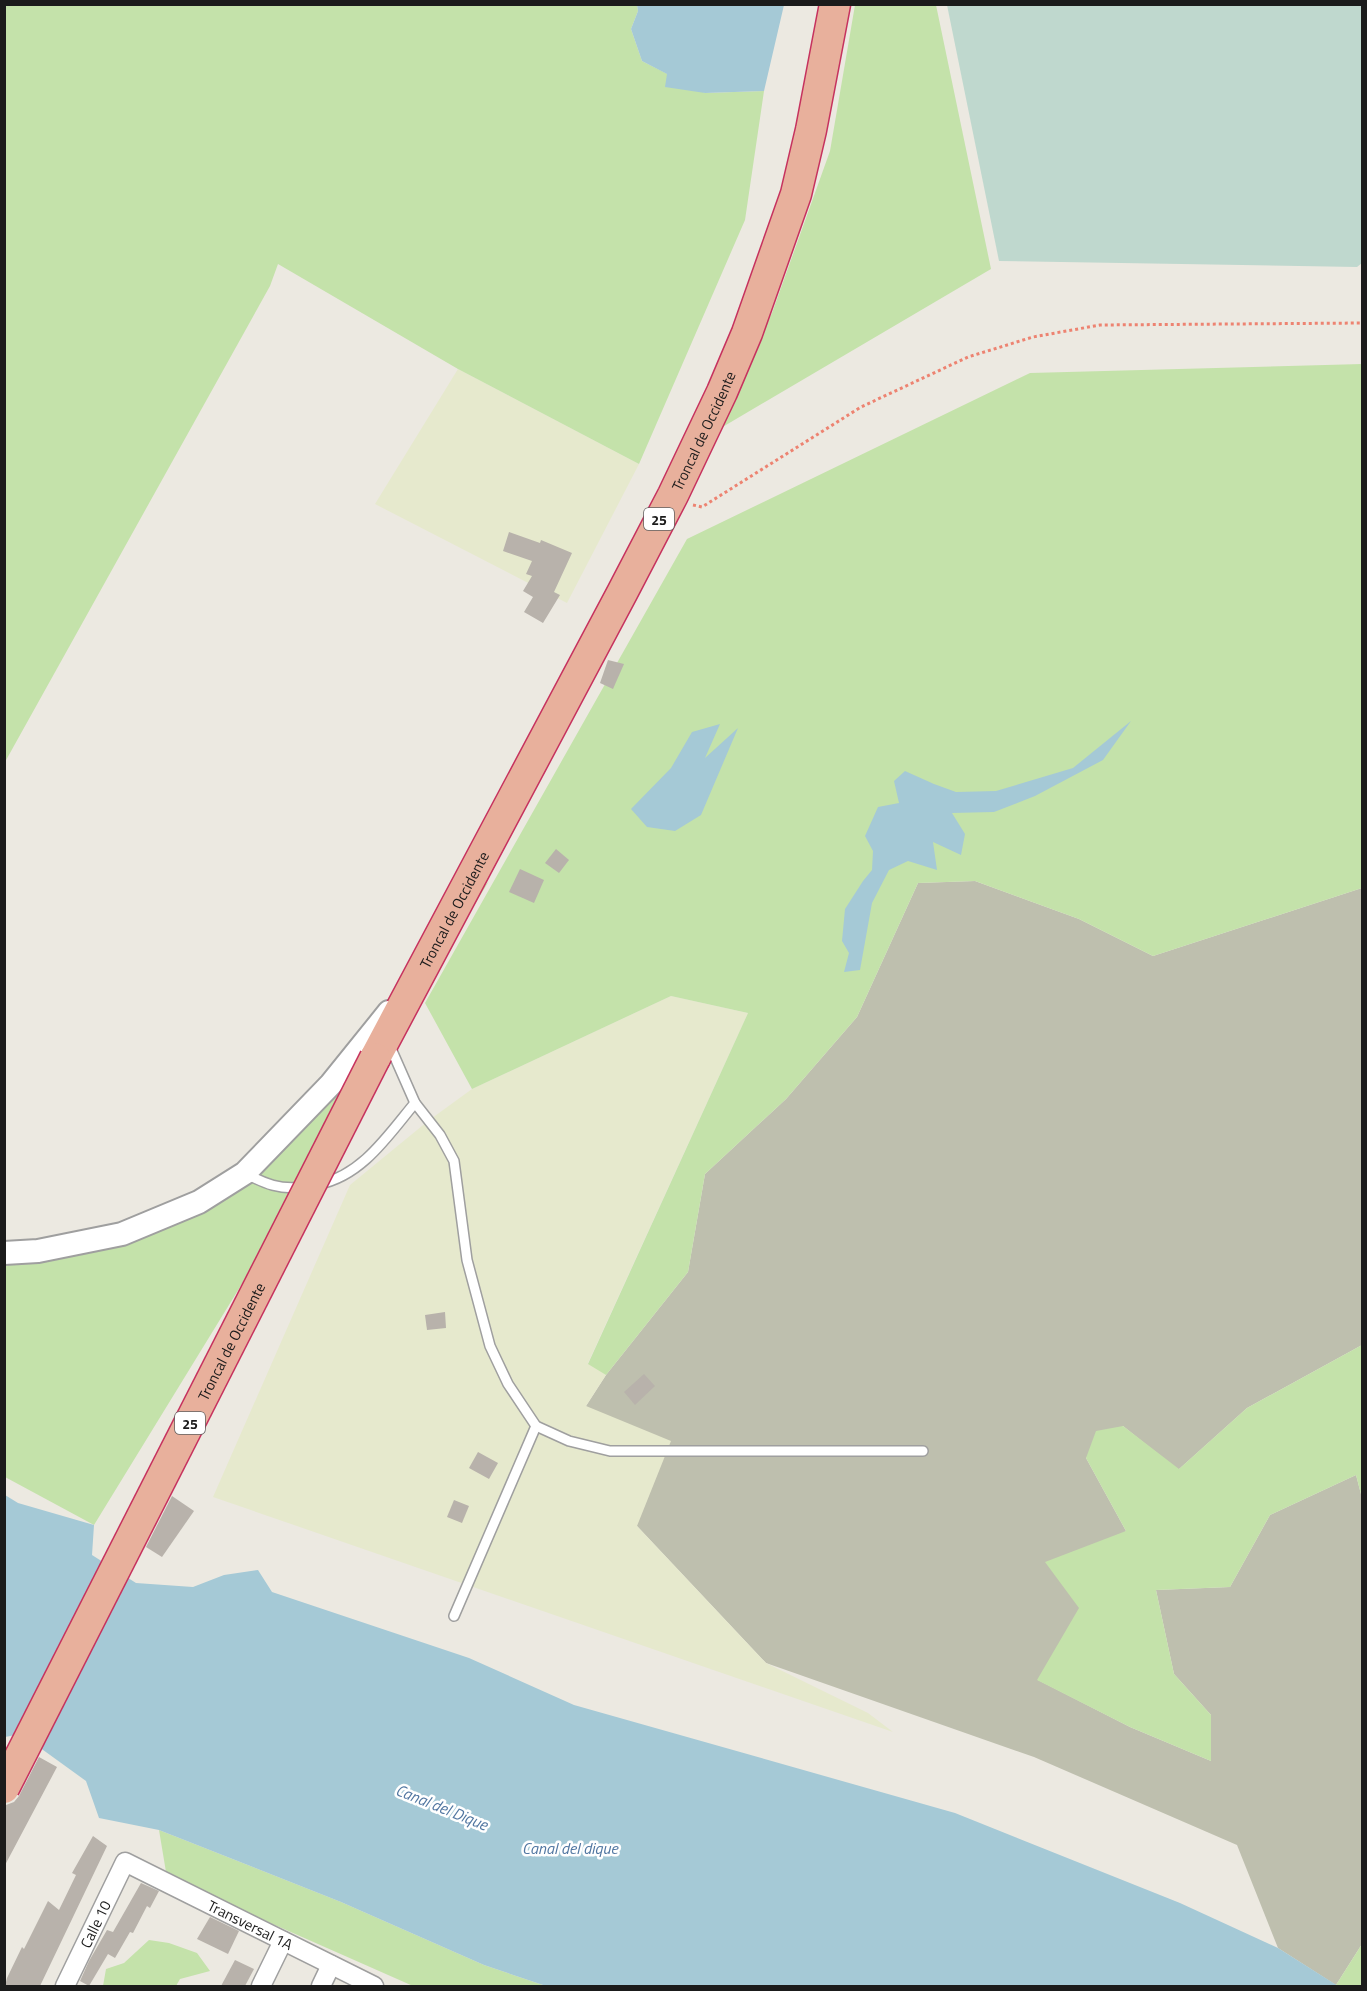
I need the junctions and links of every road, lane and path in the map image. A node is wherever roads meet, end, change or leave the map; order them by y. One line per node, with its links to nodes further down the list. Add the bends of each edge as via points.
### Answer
1 (835, 4): 3 (highway, Troncal de Occidente / 25, via 796,194 747,333)
2 (1362, 323): 3 (path, via 1100,325 1033,337 968,357 861,407 702,507 689,505)
3 (673, 495): 4 (highway, Troncal de Occidente / 25)
4 (405, 1005): 5 (highway, Troncal de Occidente / 25); 7 (street, via 391,1009 331,1084)
5 (381, 1048): 6 (lane); 12 (highway, Troncal de Occidente / 25, bridge)
6 (415, 1103): 7 (lane, via 364,1161 326,1183 280,1188); 9 (lane, via 454,1161 467,1260 490,1346 508,1384)
7 (245, 1173): 8 (street, via 199,1202 122,1234 38,1251)
8 (4, 1253)
9 (536, 1426): 10 (lane, via 569,1441 610,1450); 11 (lane)
10 (923, 1451)
11 (454, 1616)
12 (4, 1788)
13 (125, 1862): 14 (street, Transversal 1A); 16 (street, Calle 10)
14 (283, 1941): 15 (street, Transversal 1A); 17 (street)
15 (331, 1965): 18 (street); 19 (street, Transversal 1A)
16 (65, 1986)
17 (261, 1986)
18 (321, 1986)
19 (374, 1986)

